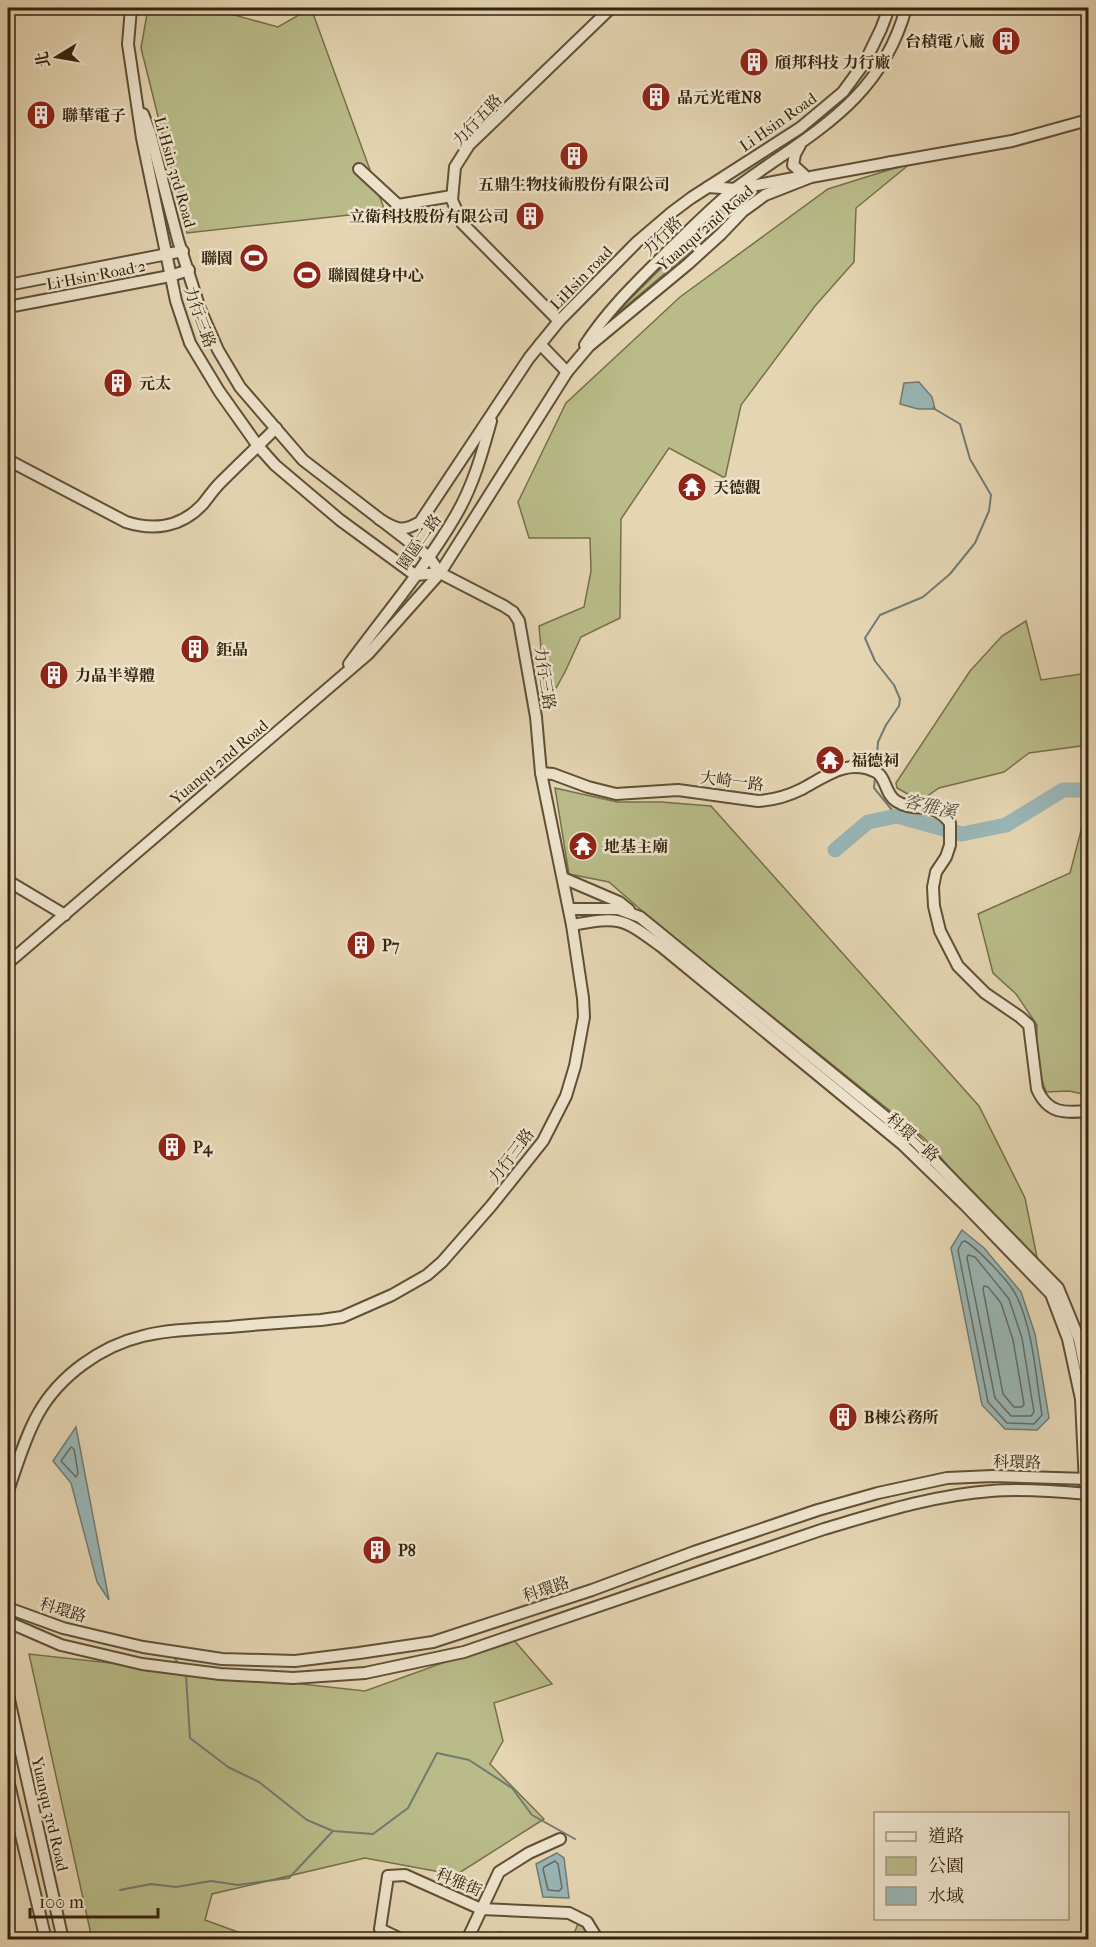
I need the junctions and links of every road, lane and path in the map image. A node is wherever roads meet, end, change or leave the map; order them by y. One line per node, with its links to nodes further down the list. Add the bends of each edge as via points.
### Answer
1 (131, 8): 5 (street, Li Hsin 3rd Road, via 128,44)
2 (611, 8): 13 (street, 力行五路, via 470,145 455,167)
3 (889, 8): 11 (street, Li Hsin Road, via 865,62 843,92 800,128)
4 (906, 8): 7 (street, Li Hsin Road, via 892,48 871,81)
5 (137, 99): 14 (street, Li Hsin 3rd Road); 15 (street, 力行三路)
6 (1088, 123): 8 (street, Yuanqu 2nd Road)
7 (800, 145): 10 (street, via 793,165); 12 (street, 力行路)
8 (893, 162): 10 (street, Yuanqu 2nd Road); 22 (street, Yuanqu 2nd Road, via 811,177 765,195 589,346)
9 (359, 169): 13 (street, via 398,205)
10 (804, 175): 12 (street, Yuanqu 2nd Road)
11 (708, 187): 12 (street, Yuanqu 2nd Road); 20 (street, LiHsin road, via 637,242)
12 (736, 189): 22 (street, 力行路, via 622,298 594,330)
13 (452, 196): 20 (street, 力行五路, via 462,223)
14 (183, 251): 15 (street, Li Hsin Road 2); 16 (street, Li Hsin 3rd Road)
15 (166, 254): 17 (street, 力行三路); 18 (street, Li Hsin Road 2)
16 (189, 270): 17 (street, Li Hsin Road 2); 24 (street, Li Hsin 3rd Road, via 218,350 240,387)
17 (170, 276): 19 (street, Li Hsin Road 2); 25 (street, 力行三路, via 190,343)
18 (8, 285)
19 (8, 307)
20 (560, 321): 21 (street, LiHsin road)
21 (540, 344): 22 (street); 23 (street, LiHsin road)
22 (567, 372): 29 (street, 園區二路)
23 (495, 410): 27 (street, via 420,522 405,530); 28 (street, 園區二路, via 477,470)
24 (276, 428): 25 (street); 27 (street, 力行三路, via 303,460)
25 (258, 446): 26 (street, via 184,520 164,527 142,528 126,522); 30 (street, 力行三路, via 312,497)
26 (8, 460)
27 (378, 519): 28 (street, 力行三路)
28 (429, 557): 29 (street, 力行三路); 30 (street, 園區二路)
29 (440, 573): 30 (street); 31 (street, Yuanqu 2nd Road, via 368,654); 32 (street, 力行三路, via 504,606 519,621 536,717)
30 (415, 575): 31 (street, 園區二路)
31 (340, 677): 37 (street, Yuanqu 2nd Road)
32 (541, 773): 33 (street, 力行三路); 40 (street, 大崎一路, via 616,794 678,790 758,801 781,798 829,772 852,766 875,771 896,801 937,810 950,823 952,838 933,887 940,931 958,966 985,993 1029,1025 1036,1089 1046,1104 1061,1112)
33 (563, 878): 35 (street, 力行三路); 36 (street, via 618,902)
34 (8, 881): 37 (street)
35 (569, 909): 36 (street, 科環一路, via 602,908); 38 (street, 力行三路)
36 (634, 914): 41 (street, 科環一路, via 914,1140 1058,1288 1079,1339)
37 (65, 915): 39 (street, Yuanqu 2nd Road)
38 (572, 925): 42 (street, 科環一路, via 615,919 626,922 662,947 902,1144 1051,1294 1068,1340 1081,1399); 43 (street, 力行三路, via 584,1017 566,1096 543,1141 442,1262 392,1295 342,1317 192,1329 144,1336 106,1351 69,1377 38,1413)
39 (8, 963)
40 (1089, 1111)
41 (1089, 1382)
42 (1087, 1479): 44 (street, 科環一路); 45 (street, 科環路, via 947,1478 878,1493 434,1642 295,1661 222,1659 143,1647 63,1628)
43 (8, 1491)
44 (1087, 1494): 46 (street, 科環路, via 992,1491 880,1512 464,1652 365,1672 293,1678 142,1664 61,1645)
45 (8, 1608)
46 (8, 1623)
47 (8, 1695): 52 (street, Yuanqu 3rd Road)
48 (8, 1780): 51 (street, Yuanqu 3rd Road)
49 (560, 1839): 50 (street, via 499,1872)
50 (481, 1908): 53 (street, 科雅街, via 405,1875 388,1876 380,1929); 54 (street); 55 (street, 科雅街, via 569,1913 587,1922)
51 (46, 1940)
52 (63, 1940)
53 (403, 1940)
54 (467, 1940)
55 (598, 1940)

